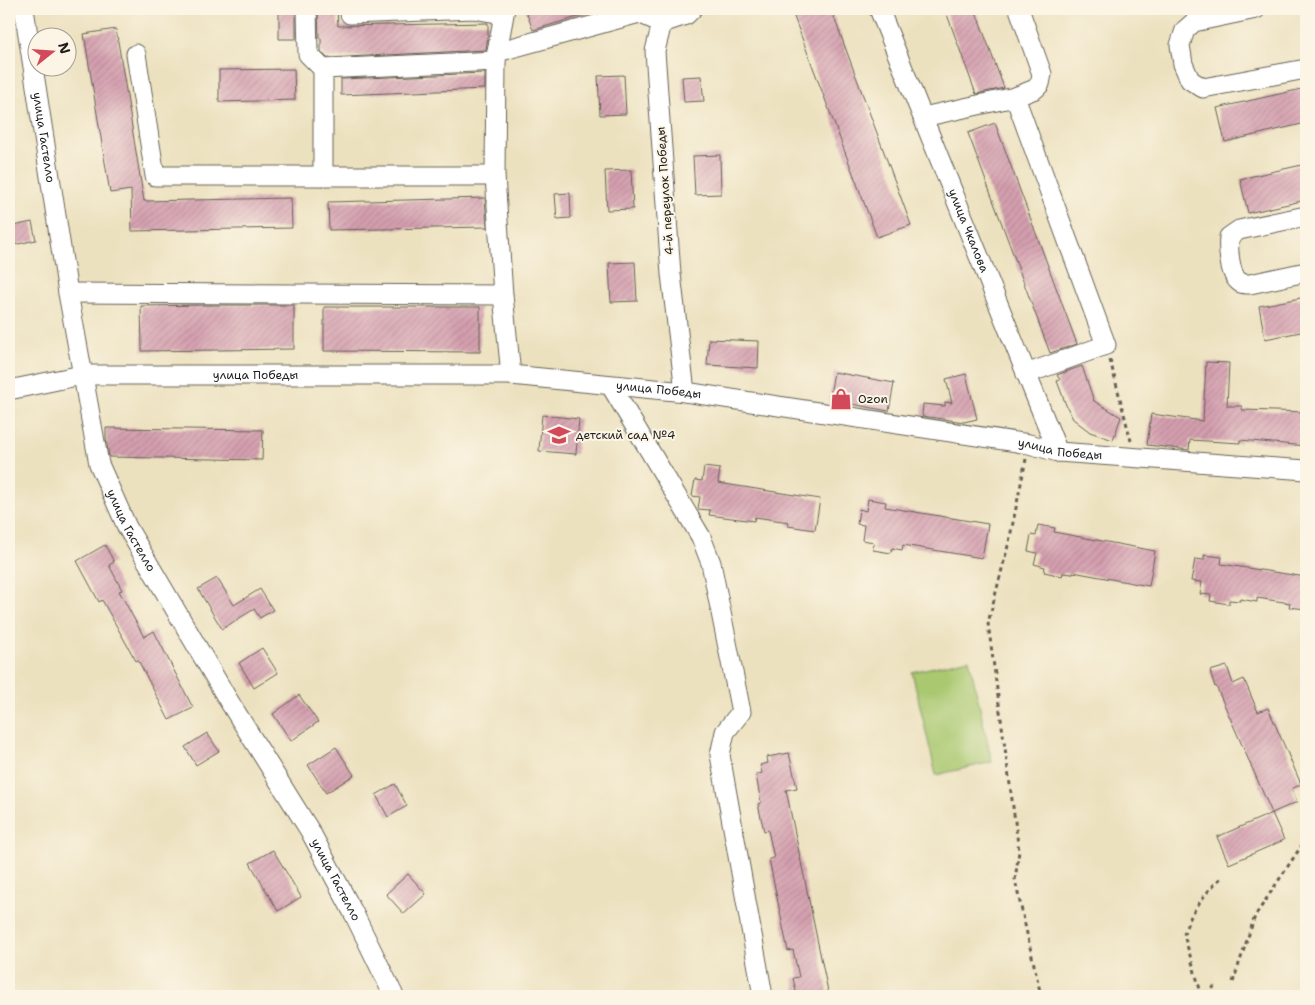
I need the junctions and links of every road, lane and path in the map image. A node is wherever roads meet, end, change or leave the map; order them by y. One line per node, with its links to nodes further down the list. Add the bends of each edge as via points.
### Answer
1 (24, 9): 21 (street, улица Гастелло)
2 (307, 9): 14 (street, via 308,54)
3 (473, 9): 8 (street); 9 (street)
4 (692, 9): 10 (street, via 686,15)
5 (879, 9): 16 (street, улица Чкалова)
6 (1019, 9): 15 (street, via 1042,74 1035,89)
7 (1256, 9): 13 (street, via 1194,22 1185,30 1180,45 1190,80 1204,88)
8 (504, 11): 12 (street)
9 (350, 14)
10 (662, 23): 12 (street, via 639,13); 29 (street, 4-й переулок Победы, via 655,51 671,274)
11 (136, 54): 17 (street, via 155,176)
12 (496, 57): 14 (street); 18 (street)
13 (1306, 68)
14 (323, 69): 17 (street)
15 (1015, 97): 16 (street); 23 (street)
16 (923, 117): 24 (street, улица Чкалова)
17 (323, 176): 18 (street)
18 (494, 176): 22 (street)
19 (1306, 216): 20 (street, via 1239,230 1230,237 1228,250 1234,275 1240,282 1250,284)
20 (1306, 272)
21 (68, 293): 22 (street); 25 (street, улица Гастелло)
22 (502, 295): 26 (street)
23 (1106, 345): 24 (street); 32 (path)
24 (1026, 374): 31 (street, улица Чкалова)
25 (82, 375): 26 (street, улица Победы); 28 (street, улица Победы); 38 (street, улица Гастелло, via 99,464 127,527 227,698 310,831)
26 (511, 375): 27 (street, улица Победы)
27 (611, 386): 29 (street, улица Победы); 39 (street, via 701,537 711,563 741,712 725,732 720,755)
28 (9, 390)
29 (685, 392): 30 (street, улица Победы)
30 (1029, 444): 31 (street, улица Победы); 40 (path, via 988,624 1019,851 1014,880)
31 (1058, 452): 32 (street, улица Победы)
32 (1136, 458): 33 (street, улица Победы)
33 (1306, 470)
34 (1306, 839): 36 (path, via 1255,916)
35 (1221, 878): 41 (path, via 1211,887 1186,926 1184,935)
36 (1233, 982)
37 (1214, 986): 42 (path)
38 (394, 996)
39 (763, 996)
40 (1042, 996)
41 (1202, 996)
42 (1209, 996)

